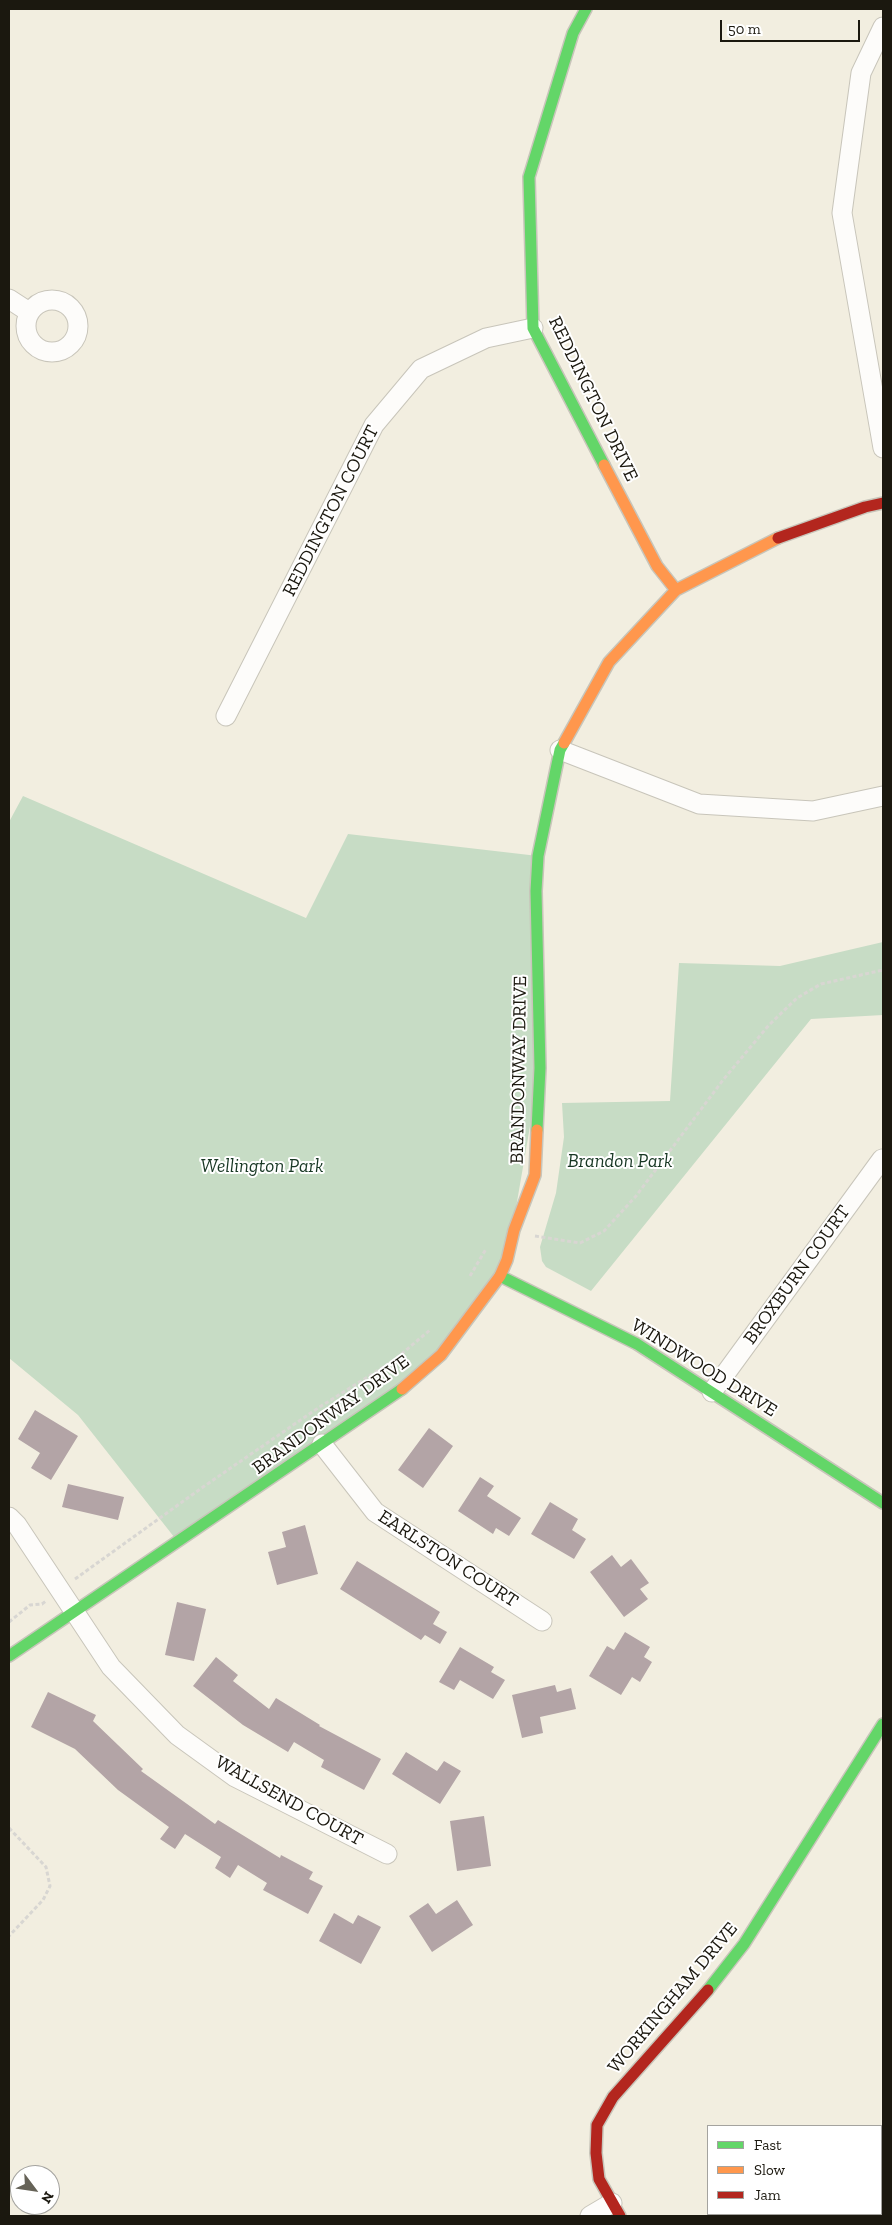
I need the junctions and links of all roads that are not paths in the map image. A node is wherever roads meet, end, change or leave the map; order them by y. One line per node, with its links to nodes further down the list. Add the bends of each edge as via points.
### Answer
1 (586, 9): 5 (street, REDDINGTON DRIVE, via 574,33 529,177)
2 (883, 27): 6 (street, via 860,73 842,213)
3 (9, 299): 4 (street)
4 (29, 312)
5 (533, 328): 8 (street, REDDINGTON DRIVE, via 657,566); 9 (street, REDDINGTON COURT, via 486,338 421,369 374,425)
6 (883, 448)
7 (883, 503): 8 (street, BRANDONWAY DRIVE, via 770,541)
8 (676, 590): 10 (street, BRANDONWAY DRIVE, via 609,662)
9 (226, 716)
10 (560, 750): 11 (street, via 699,804 812,811); 13 (street, BRANDONWAY DRIVE, via 538,856 540,1068 535,1175)
11 (883, 796)
12 (882, 1158): 14 (street, BROXBURN COURT)
13 (500, 1276): 14 (street, WINDWOOD DRIVE, via 636,1344); 15 (street, BRANDONWAY DRIVE, via 441,1355 396,1394)
14 (712, 1392): 16 (street, WINDWOOD DRIVE)
15 (322, 1444): 18 (street, BRANDONWAY DRIVE); 19 (street, EARLSTON COURT, via 375,1512)
16 (883, 1503)
17 (9, 1517): 18 (street, WALLSEND COURT)
18 (73, 1612): 20 (street, BRANDONWAY DRIVE); 22 (street, WALLSEND COURT, via 111,1667 177,1735 235,1777)
19 (542, 1621)
20 (9, 1656)
21 (883, 1724): 23 (street, WORKINGHAM DRIVE, via 744,1944 613,2097 598,2125 596,2153 599,2179)
22 (386, 1854)
23 (616, 2210): 24 (street)
24 (590, 2216)

